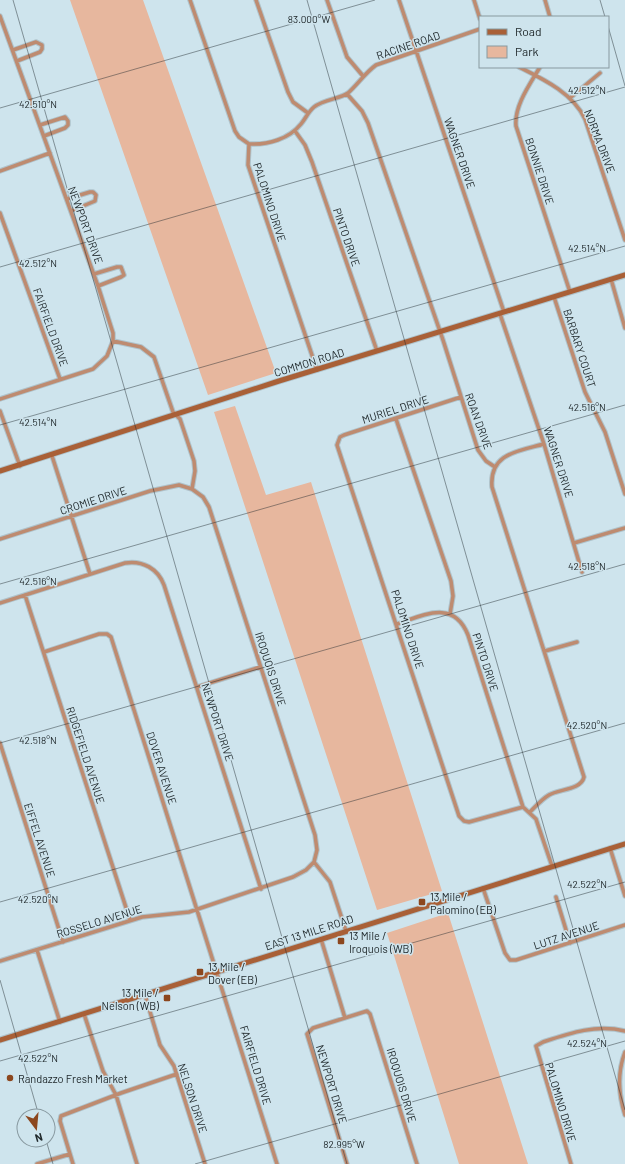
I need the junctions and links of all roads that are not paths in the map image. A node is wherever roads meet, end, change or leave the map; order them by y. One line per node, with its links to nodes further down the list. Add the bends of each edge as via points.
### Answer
1 (190, 0): 25 (street, via 235,131 239,138)
2 (256, 0): 21 (street, via 288,92 293,102)
3 (327, 0): 18 (street, via 347,57)
4 (399, 0): 12 (street, WAGNER DRIVE)
5 (474, 0): 8 (street)
6 (545, 0): 9 (street)
7 (0, 16): 11 (street, NEWPORT DRIVE)
8 (479, 16)
9 (550, 16)
10 (479, 29): 12 (street, RACINE ROAD)
11 (13, 50): 13 (street, NEWPORT DRIVE); 13 (street, via 36,42 42,45 40,52)
12 (416, 51): 18 (street, RACINE ROAD, via 380,63); 38 (street, WAGNER DRIVE)
13 (17, 61): 22 (street, NEWPORT DRIVE)
14 (521, 68): 17 (street)
15 (539, 68): 17 (street)
16 (600, 73): 20 (street)
17 (535, 75): 20 (street, NORMA DRIVE); 36 (street, BONNIE DRIVE, via 519,107 516,126)
18 (363, 76): 19 (street, RACINE ROAD)
19 (347, 94): 21 (street, RACINE ROAD, via 320,103); 40 (street, ROAN DRIVE, via 366,119)
20 (570, 98): 31 (street, NORMA DRIVE, via 585,119)
21 (308, 114): 23 (street, RACINE ROAD)
22 (40, 125): 24 (street, NEWPORT DRIVE); 24 (street, via 62,117 68,121 65,128)
23 (295, 131): 25 (street, RACINE ROAD, via 266,143); 42 (street, PINTO DRIVE, via 302,139 310,157)
24 (44, 136): 26 (street, NEWPORT DRIVE)
25 (249, 144): 43 (street, PALOMINO DRIVE, via 248,165)
26 (50, 153): 27 (street); 28 (street, NEWPORT DRIVE)
27 (0, 171)
28 (67, 199): 29 (street, NEWPORT DRIVE); 29 (street, via 90,192 96,195 93,203)
29 (71, 211): 32 (street, NEWPORT DRIVE)
30 (0, 213): 44 (street, FAIRFIELD DRIVE)
31 (625, 240)
32 (94, 274): 35 (street, NEWPORT DRIVE); 35 (street, via 117,267 124,271 121,277)
33 (625, 274): 34 (main road, COMMON ROAD)
34 (611, 279): 36 (main road, COMMON ROAD); 39 (street)
35 (98, 286): 41 (street, NEWPORT DRIVE, via 111,322)
36 (570, 292): 37 (main road, COMMON ROAD)
37 (554, 297): 38 (main road, COMMON ROAD); 57 (street, BARBARY COURT, via 585,392 608,438)
38 (502, 313): 40 (main road, COMMON ROAD); 51 (street, WAGNER DRIVE)
39 (625, 328)
40 (440, 332): 42 (main road, COMMON ROAD); 45 (street, ROAN DRIVE)
41 (113, 341): 44 (street, via 107,356 98,366); 48 (street, via 141,347 154,357)
42 (377, 351): 43 (main road, COMMON ROAD)
43 (317, 370): 48 (main road, COMMON ROAD)
44 (60, 379): 46 (street)
45 (461, 397): 49 (street, MURIEL DRIVE); 54 (street, ROAN DRIVE, via 478,450 486,461)
46 (0, 400)
47 (0, 411): 53 (street)
48 (176, 415): 52 (main road, COMMON ROAD); 56 (street, via 181,422 194,464)
49 (396, 418): 50 (street, MURIEL DRIVE, via 344,435); 66 (street, via 451,581 454,596)
50 (337, 441): 67 (street, PALOMINO DRIVE)
51 (544, 444): 54 (street, via 509,454); 61 (street, WAGNER DRIVE)
52 (52, 456): 53 (main road, COMMON ROAD); 58 (street)
53 (20, 466): 55 (main road, COMMON ROAD)
54 (495, 467): 69 (street, via 493,492)
55 (0, 471)
56 (192, 489): 58 (street, CROMIE DRIVE, via 180,485 156,489); 71 (street, IROQUOIS DRIVE, via 201,495 209,507)
57 (625, 494)
58 (71, 516): 60 (street, CROMIE DRIVE); 63 (street)
59 (625, 528): 61 (street)
60 (0, 539)
61 (574, 543): 62 (street, WAGNER DRIVE)
62 (582, 572)
63 (90, 574): 64 (street); 72 (street, NEWPORT DRIVE, via 130,562 148,566 158,575 163,582)
64 (26, 595): 65 (street); 70 (street, RIDGEFIELD AVENUE)
65 (0, 603)
66 (450, 614): 67 (street, via 435,612); 74 (street, PINTO DRIVE, via 462,623 468,635)
67 (397, 624): 74 (street, PALOMINO DRIVE, via 457,812 464,821 473,821)
68 (577, 642): 69 (street)
69 (545, 651): 75 (street, via 583,772 583,780 577,785 548,795)
70 (44, 652): 84 (street, DOVER AVENUE, via 99,634 107,634 111,638); 85 (street, RIDGEFIELD AVENUE)
71 (260, 667): 72 (street); 78 (street, IROQUOIS DRIVE, via 315,835 318,850)
72 (197, 687): 81 (street, NEWPORT DRIVE)
73 (0, 744): 89 (street, EIFFEL AVENUE)
74 (523, 806): 75 (street)
75 (530, 812): 79 (street, via 540,826)
76 (625, 844): 77 (main road, EAST 13 MILE ROAD)
77 (610, 848): 79 (main road, EAST 13 MILE ROAD); 82 (street)
78 (314, 862): 81 (street, ROSSELO AVENUE, via 299,875); 87 (street, via 330,882)
79 (552, 866): 80 (main road, EAST 13 MILE ROAD)
80 (483, 888): 87 (main road, EAST 13 MILE ROAD); 90 (street, LUTZ AVENUE, via 507,958 512,960)
81 (261, 889): 84 (street, ROSSELO AVENUE)
82 (625, 896)
83 (556, 897): 90 (street)
84 (197, 910): 85 (street, ROSSELO AVENUE, via 180,914 149,915); 93 (street, DOVER AVENUE)
85 (130, 920): 89 (street, ROSSELO AVENUE)
86 (625, 926): 90 (street, LUTZ AVENUE)
87 (346, 931): 88 (main road, EAST 13 MILE ROAD)
88 (321, 939): 93 (main road, EAST 13 MILE ROAD); 96 (street)
89 (63, 942): 91 (street, ROSSELO AVENUE)
90 (570, 943)
91 (37, 950): 92 (street, ROSSELO AVENUE); 97 (street)
92 (0, 961)
93 (217, 972): 94 (main road, EAST 13 MILE ROAD); 109 (street, FAIRFIELD DRIVE)
94 (145, 995): 95 (main road, EAST 13 MILE ROAD); 101 (street, NELSON DRIVE, via 160,1045 173,1063)
95 (84, 1014): 97 (main road, EAST 13 MILE ROAD); 102 (street, via 103,1071)
96 (345, 1018): 110 (street, NEWPORT DRIVE, via 313,1028 308,1031 308,1037); 111 (street, IROQUOIS DRIVE, via 369,1011)
97 (60, 1022): 99 (main road, EAST 13 MILE ROAD)
98 (625, 1031): 112 (street, PALOMINO DRIVE, via 593,1028 537,1045 536,1050)
99 (0, 1040)
100 (625, 1052): 103 (street, via 619,1082)
101 (177, 1074): 102 (street); 108 (street, NELSON DRIVE)
102 (116, 1095): 104 (street, via 63,1114 60,1118); 107 (street)
103 (625, 1115)
104 (70, 1154): 105 (street); 106 (street)
105 (37, 1164)
106 (73, 1164)
107 (138, 1164)
108 (205, 1164)
109 (277, 1164)
110 (347, 1164)
111 (417, 1164)
112 (572, 1164)

